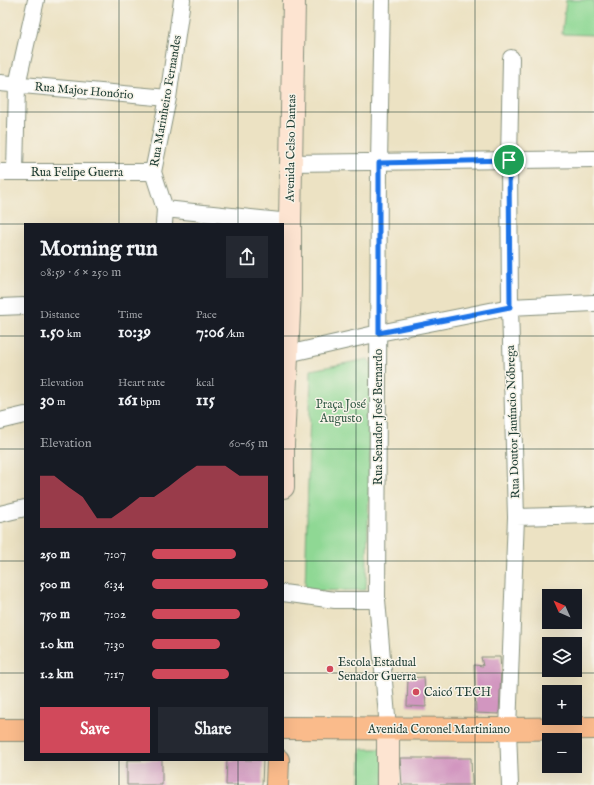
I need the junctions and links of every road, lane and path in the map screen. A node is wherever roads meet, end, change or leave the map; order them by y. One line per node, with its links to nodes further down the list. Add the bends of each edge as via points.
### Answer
1 (36, 0): 7 (street)
2 (182, 0): 8 (street, Rua Marinheiro Fernandes)
3 (294, 0): 11 (main road, Avenida Celso Dantas)
4 (382, 0): 12 (street, Rua Senador José Bernardo)
5 (511, 58): 10 (street, Rua Doutor Janúncio Nóbrega)
6 (0, 84): 7 (street, Rua Major Honório)
7 (18, 86): 8 (street, Rua Major Honório); 13 (street)
8 (168, 98): 14 (street, Rua Marinheiro Fernandes)
9 (594, 159): 10 (street)
10 (509, 160): 12 (street); 21 (street, Rua Doutor Janúncio Nóbrega)
11 (291, 163): 12 (street); 16 (main road, Avenida Celso Dantas)
12 (379, 163): 22 (street, Rua Senador José Bernardo)
13 (7, 172): 14 (street, Rua Felipe Guerra)
14 (153, 172): 15 (street, Rua Marinheiro Fernandes)
15 (165, 217): 16 (street)
16 (290, 222): 17 (main road, Avenida Celso Dantas)
17 (287, 291): 23 (main road, Avenida Celso Dantas)
18 (594, 303): 21 (street)
19 (0, 306): 20 (street)
20 (24, 306)
21 (510, 307): 22 (street); 30 (street, Rua Doutor Janúncio Nóbrega)
22 (379, 333): 23 (street); 32 (street, Rua Senador José Bernardo)
23 (286, 355): 24 (main road, Avenida Celso Dantas)
24 (284, 414)
25 (24, 415): 26 (street)
26 (0, 421)
27 (24, 508): 28 (street)
28 (0, 514)
29 (594, 515): 30 (street)
30 (516, 517): 36 (street, Rua Doutor Janúncio Nóbrega)
31 (284, 593): 32 (street, via 335,600)
32 (377, 600): 34 (street, Rua Senador José Bernardo)
33 (284, 728): 34 (main road, Avenida Coronel Martiniano)
34 (388, 728): 36 (main road, Avenida Coronel Martiniano); 41 (main road, Rua Senador José Bernardo)
35 (594, 728): 36 (main road, Avenida Coronel Martiniano)
36 (508, 729): 42 (street, Rua Doutor Janúncio Nóbrega)
37 (0, 730): 38 (main road)
38 (24, 730)
39 (278, 761): 40 (main road)
40 (277, 785)
41 (388, 785)
42 (510, 785)

